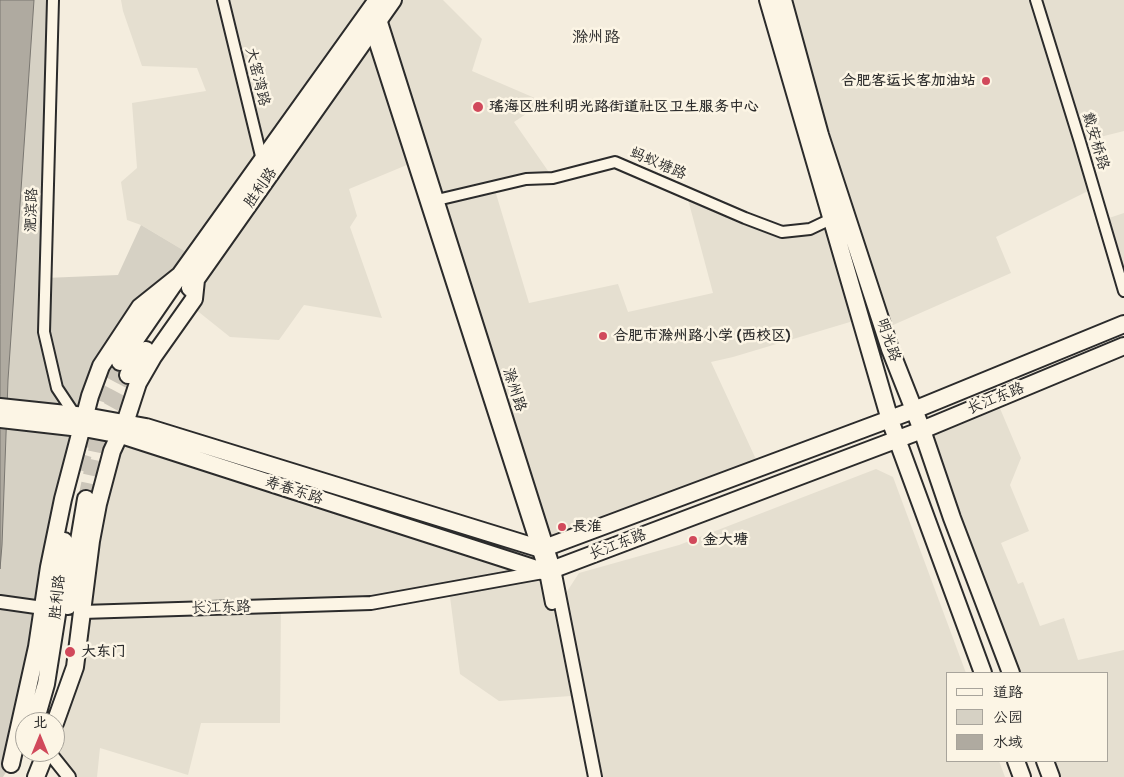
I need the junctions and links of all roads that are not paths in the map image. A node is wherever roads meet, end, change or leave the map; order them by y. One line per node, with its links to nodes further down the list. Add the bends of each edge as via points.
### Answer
1 (53, 0): 20 (street, 淝滨路, via 44,332 57,388)
2 (223, 0): 8 (street, 大窑湾路)
3 (393, 0): 7 (main road, 胜利路)
4 (768, 0): 10 (main road, 明光路)
5 (783, 0): 17 (main road, 明光路, via 820,135 890,349)
6 (1036, 0): 13 (street, 戴安桥路)
7 (373, 12): 8 (main road, 胜利路); 9 (street, 滁州路); 12 (main road, 胜利路); 27 (street, 滁州路)
8 (262, 160): 11 (main road, 胜利路)
9 (437, 200): 10 (street, 蚂蚁塘路, via 526,179 553,178 615,162 782,232 810,229); 27 (street, 滁州路)
10 (831, 219): 21 (main road, 明光路)
11 (180, 275): 12 (main road, 胜利路, via 124,368); 20 (main road, via 140,307 101,366)
12 (196, 280): 22 (main road, via 194,299 138,383)
13 (1124, 291)
14 (1124, 324): 17 (main road, 长江东路)
15 (1124, 346): 23 (main road, 长江东路)
16 (0, 407): 18 (main road)
17 (914, 410): 21 (main road, 长江东路); 23 (main road, 明光路)
18 (39, 417): 19 (main road); 20 (main road, 寿春东路)
19 (0, 419)
20 (80, 420): 22 (main road, 寿春东路); 30 (main road)
21 (890, 420): 24 (main road, 明光路); 27 (main road, 长江东路)
22 (123, 429): 27 (main road, 寿春东路, via 146,427); 28 (main road, 寿春东路); 31 (main road, via 112,451 98,504)
23 (922, 430): 24 (main road, 长江东路); 33 (main road, 明光路)
24 (897, 439): 28 (main road, 长江东路); 32 (main road, 明光路)
25 (79, 470): 34 (main road, 胜利路, via 69,506 58,608 46,684)
26 (86, 499): 35 (main road, 胜利路, via 60,652)
27 (543, 548): 28 (street, 滁州路)
28 (550, 571): 31 (street, 长江东路, via 371,603); 45 (street, 滁州路); 46 (street, 滁州路)
29 (0, 602): 30 (street)
30 (43, 608): 42 (main road)
31 (82, 612): 36 (main road, via 74,668)
32 (984, 672)
33 (1011, 672)
34 (38, 712)
35 (54, 712)
36 (59, 712)
37 (15, 756): 42 (main road)
38 (43, 762): 43 (main road)
39 (56, 762): 44 (street)
40 (1016, 762): 47 (main road)
41 (1045, 762): 48 (main road)
42 (8, 770)
43 (36, 777)
44 (69, 777)
45 (586, 777)
46 (595, 777)
47 (1022, 777)
48 (1051, 777)

